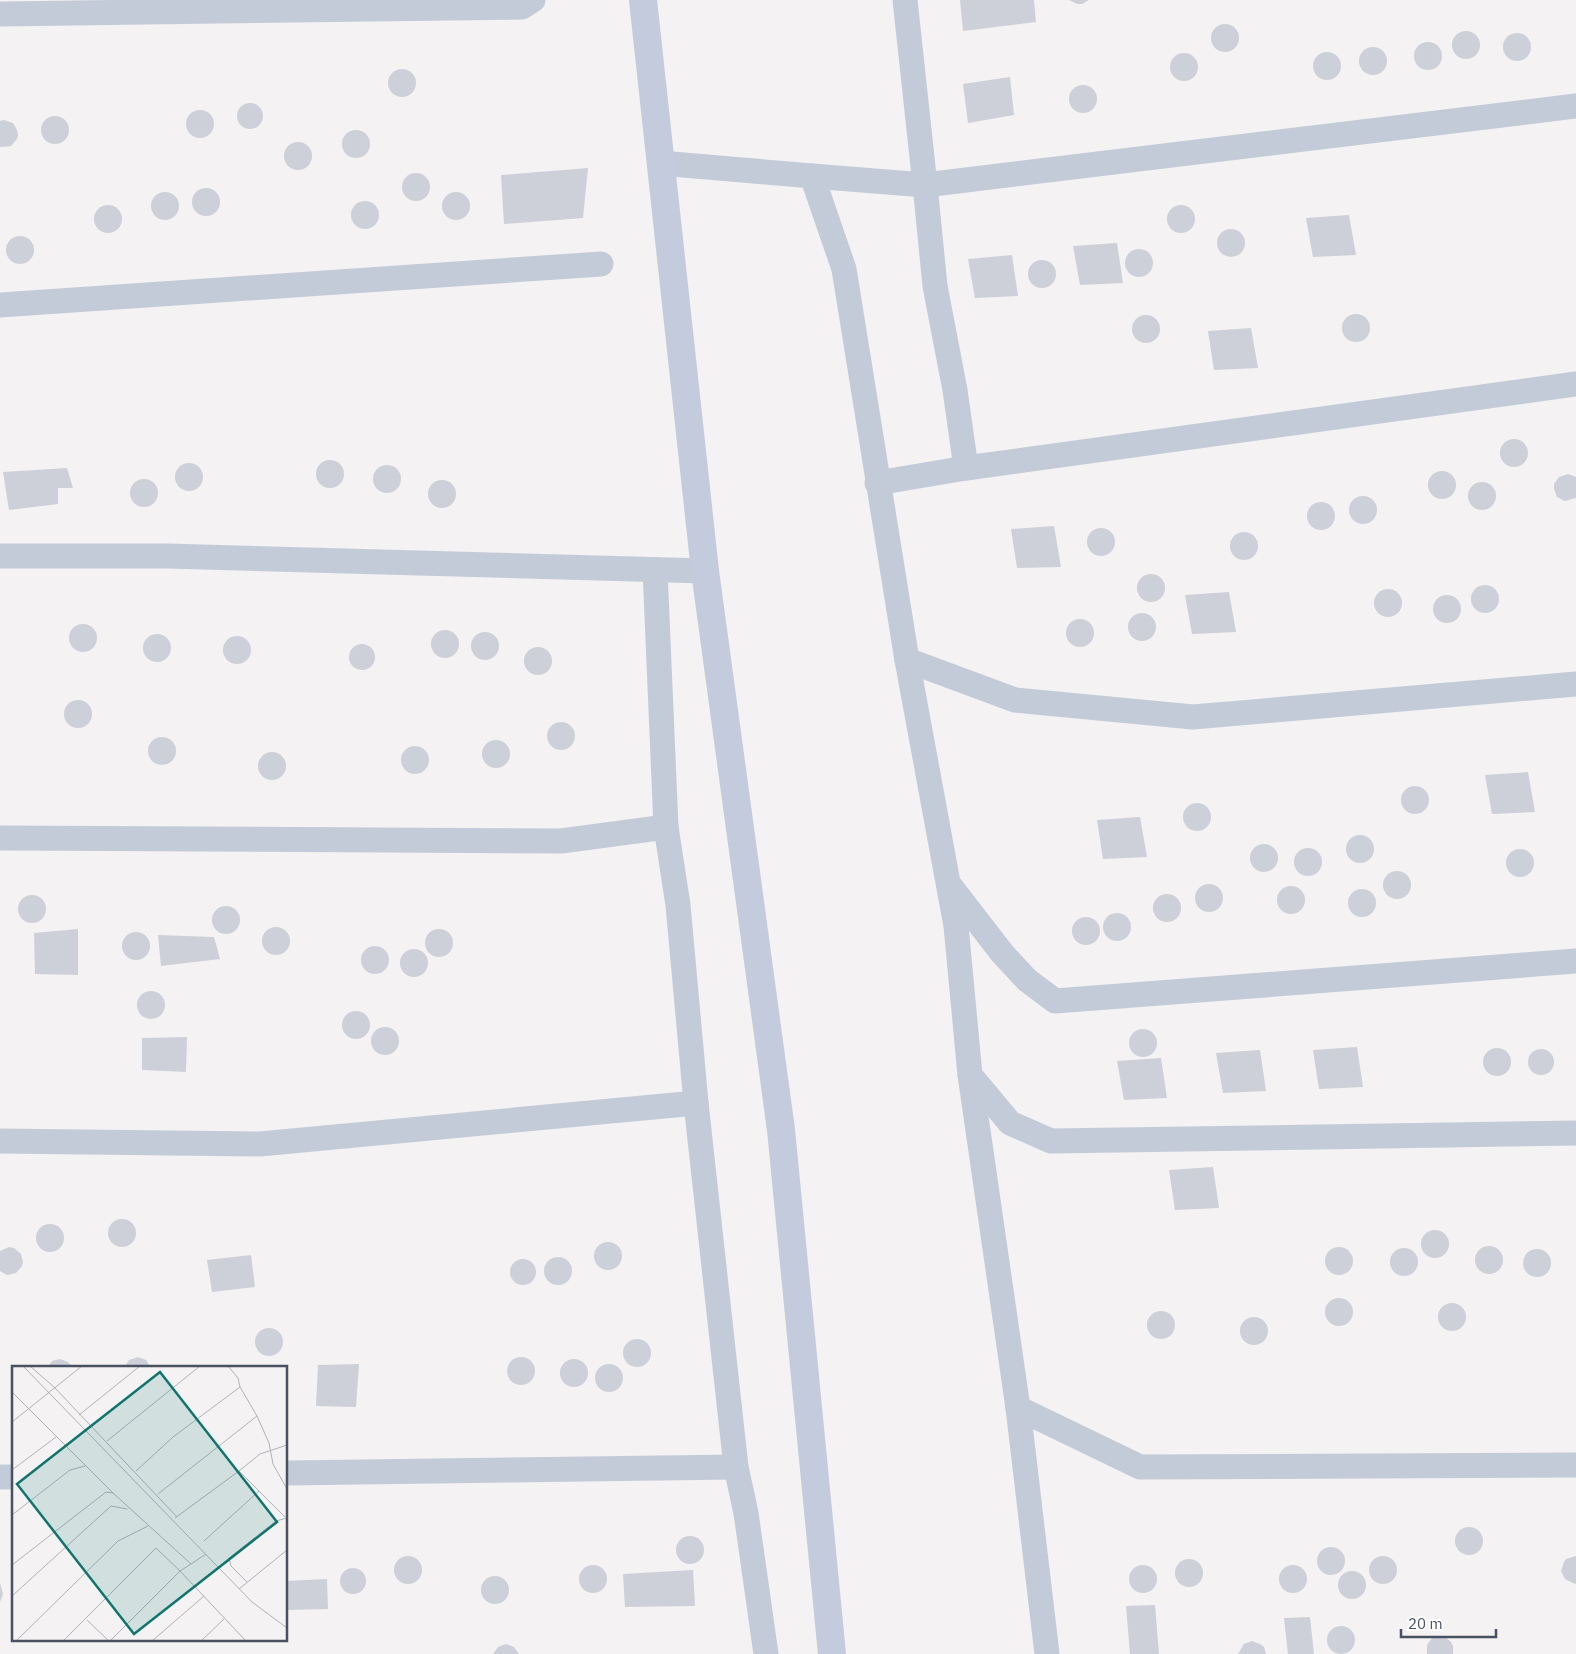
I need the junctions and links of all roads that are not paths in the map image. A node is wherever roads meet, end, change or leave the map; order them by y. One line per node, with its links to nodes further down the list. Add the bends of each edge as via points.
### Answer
1 (533, 0): 4 (street, via 522,7)
2 (643, 0): 6 (street)
3 (905, 0): 8 (street)
4 (0, 14)
5 (1576, 106): 8 (street)
6 (660, 163): 7 (street); 16 (street)
7 (812, 176): 8 (street); 13 (street, via 844,269)
8 (926, 185): 12 (street, via 935,286)
9 (601, 264): 10 (street)
10 (0, 305)
11 (1576, 384): 12 (street)
12 (966, 468): 13 (street)
13 (877, 483): 17 (street)
14 (0, 556): 15 (street, via 168,556)
15 (655, 570): 16 (street); 19 (street)
16 (705, 571): 32 (street, via 780,1130)
17 (907, 660): 18 (street, via 1015,700 1193,717); 21 (street)
18 (1576, 684)
19 (666, 827): 20 (street, via 560,840); 24 (street, via 678,905)
20 (0, 838)
21 (947, 883): 22 (street, via 1002,953 1027,980 1054,1001); 23 (street, via 956,926)
22 (1576, 961)
23 (970, 1075): 25 (street, via 1010,1123 1051,1141); 27 (street)
24 (696, 1103): 26 (street, via 260,1144); 29 (street)
25 (1576, 1133)
26 (0, 1141)
27 (1018, 1408): 28 (street, via 1140,1467); 33 (street)
28 (1576, 1465)
29 (736, 1467): 30 (street); 31 (street, via 746,1513)
30 (288, 1473)
31 (766, 1654)
32 (832, 1654)
33 (1046, 1654)

